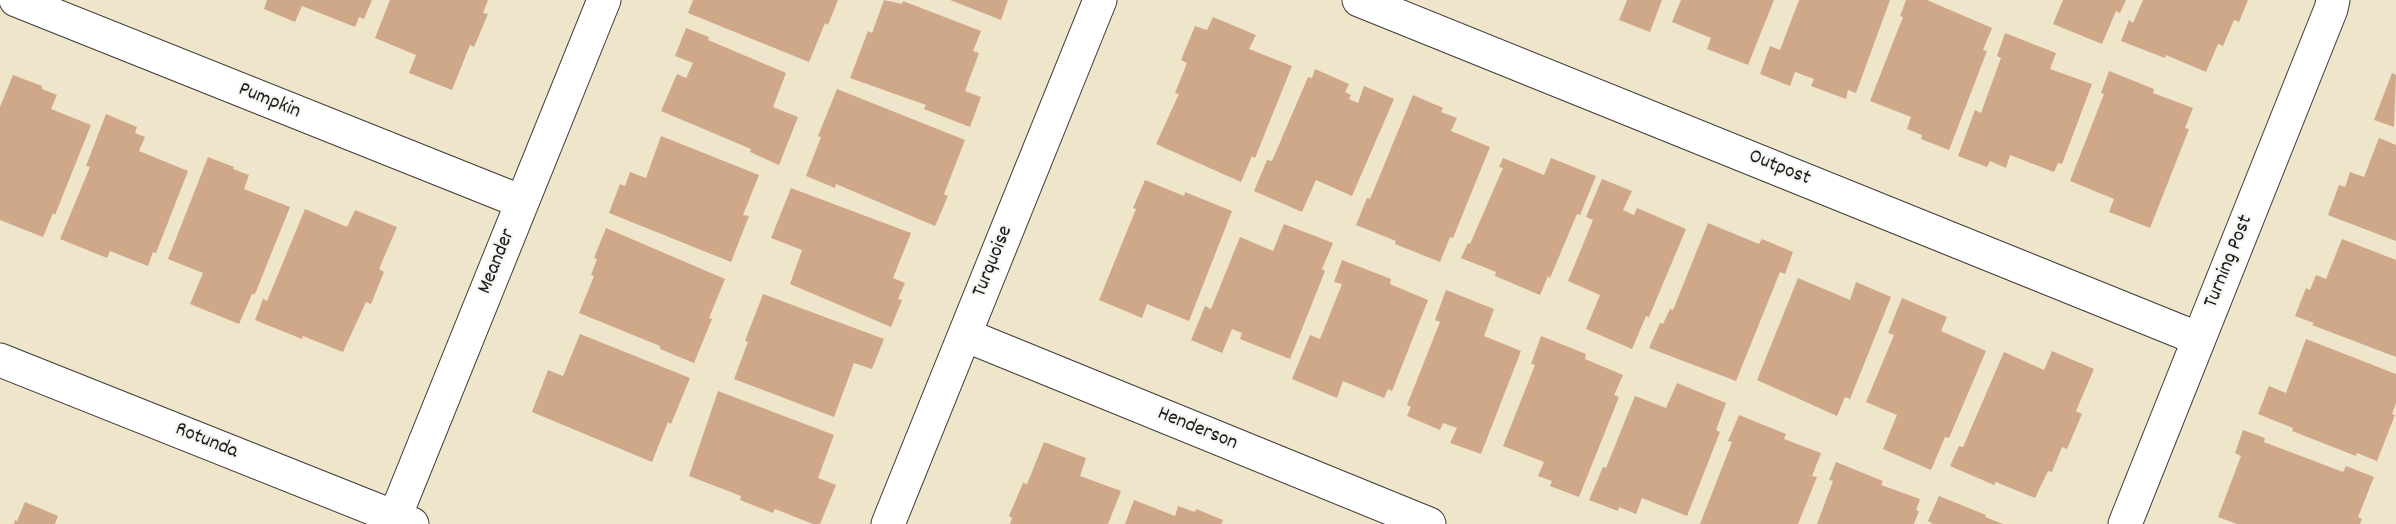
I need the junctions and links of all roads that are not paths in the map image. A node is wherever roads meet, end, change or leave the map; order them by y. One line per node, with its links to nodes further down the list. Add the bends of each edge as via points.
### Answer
1 (16, 0): 6 (street, Pumpkin)
2 (604, 0): 6 (street, Meander)
3 (1100, 0): 7 (street, Turquoise)
4 (1359, 0): 8 (street, Outpost)
5 (2333, 0): 8 (street, Turning Post)
6 (522, 202): 10 (street, Meander)
7 (965, 335): 11 (street, Turquoise); 12 (street, Henderson)
8 (2199, 339): 13 (street, Turning Post)
9 (0, 360): 10 (street, Rotunda)
10 (400, 522)
11 (888, 524)
12 (1429, 524)
13 (2125, 524)

